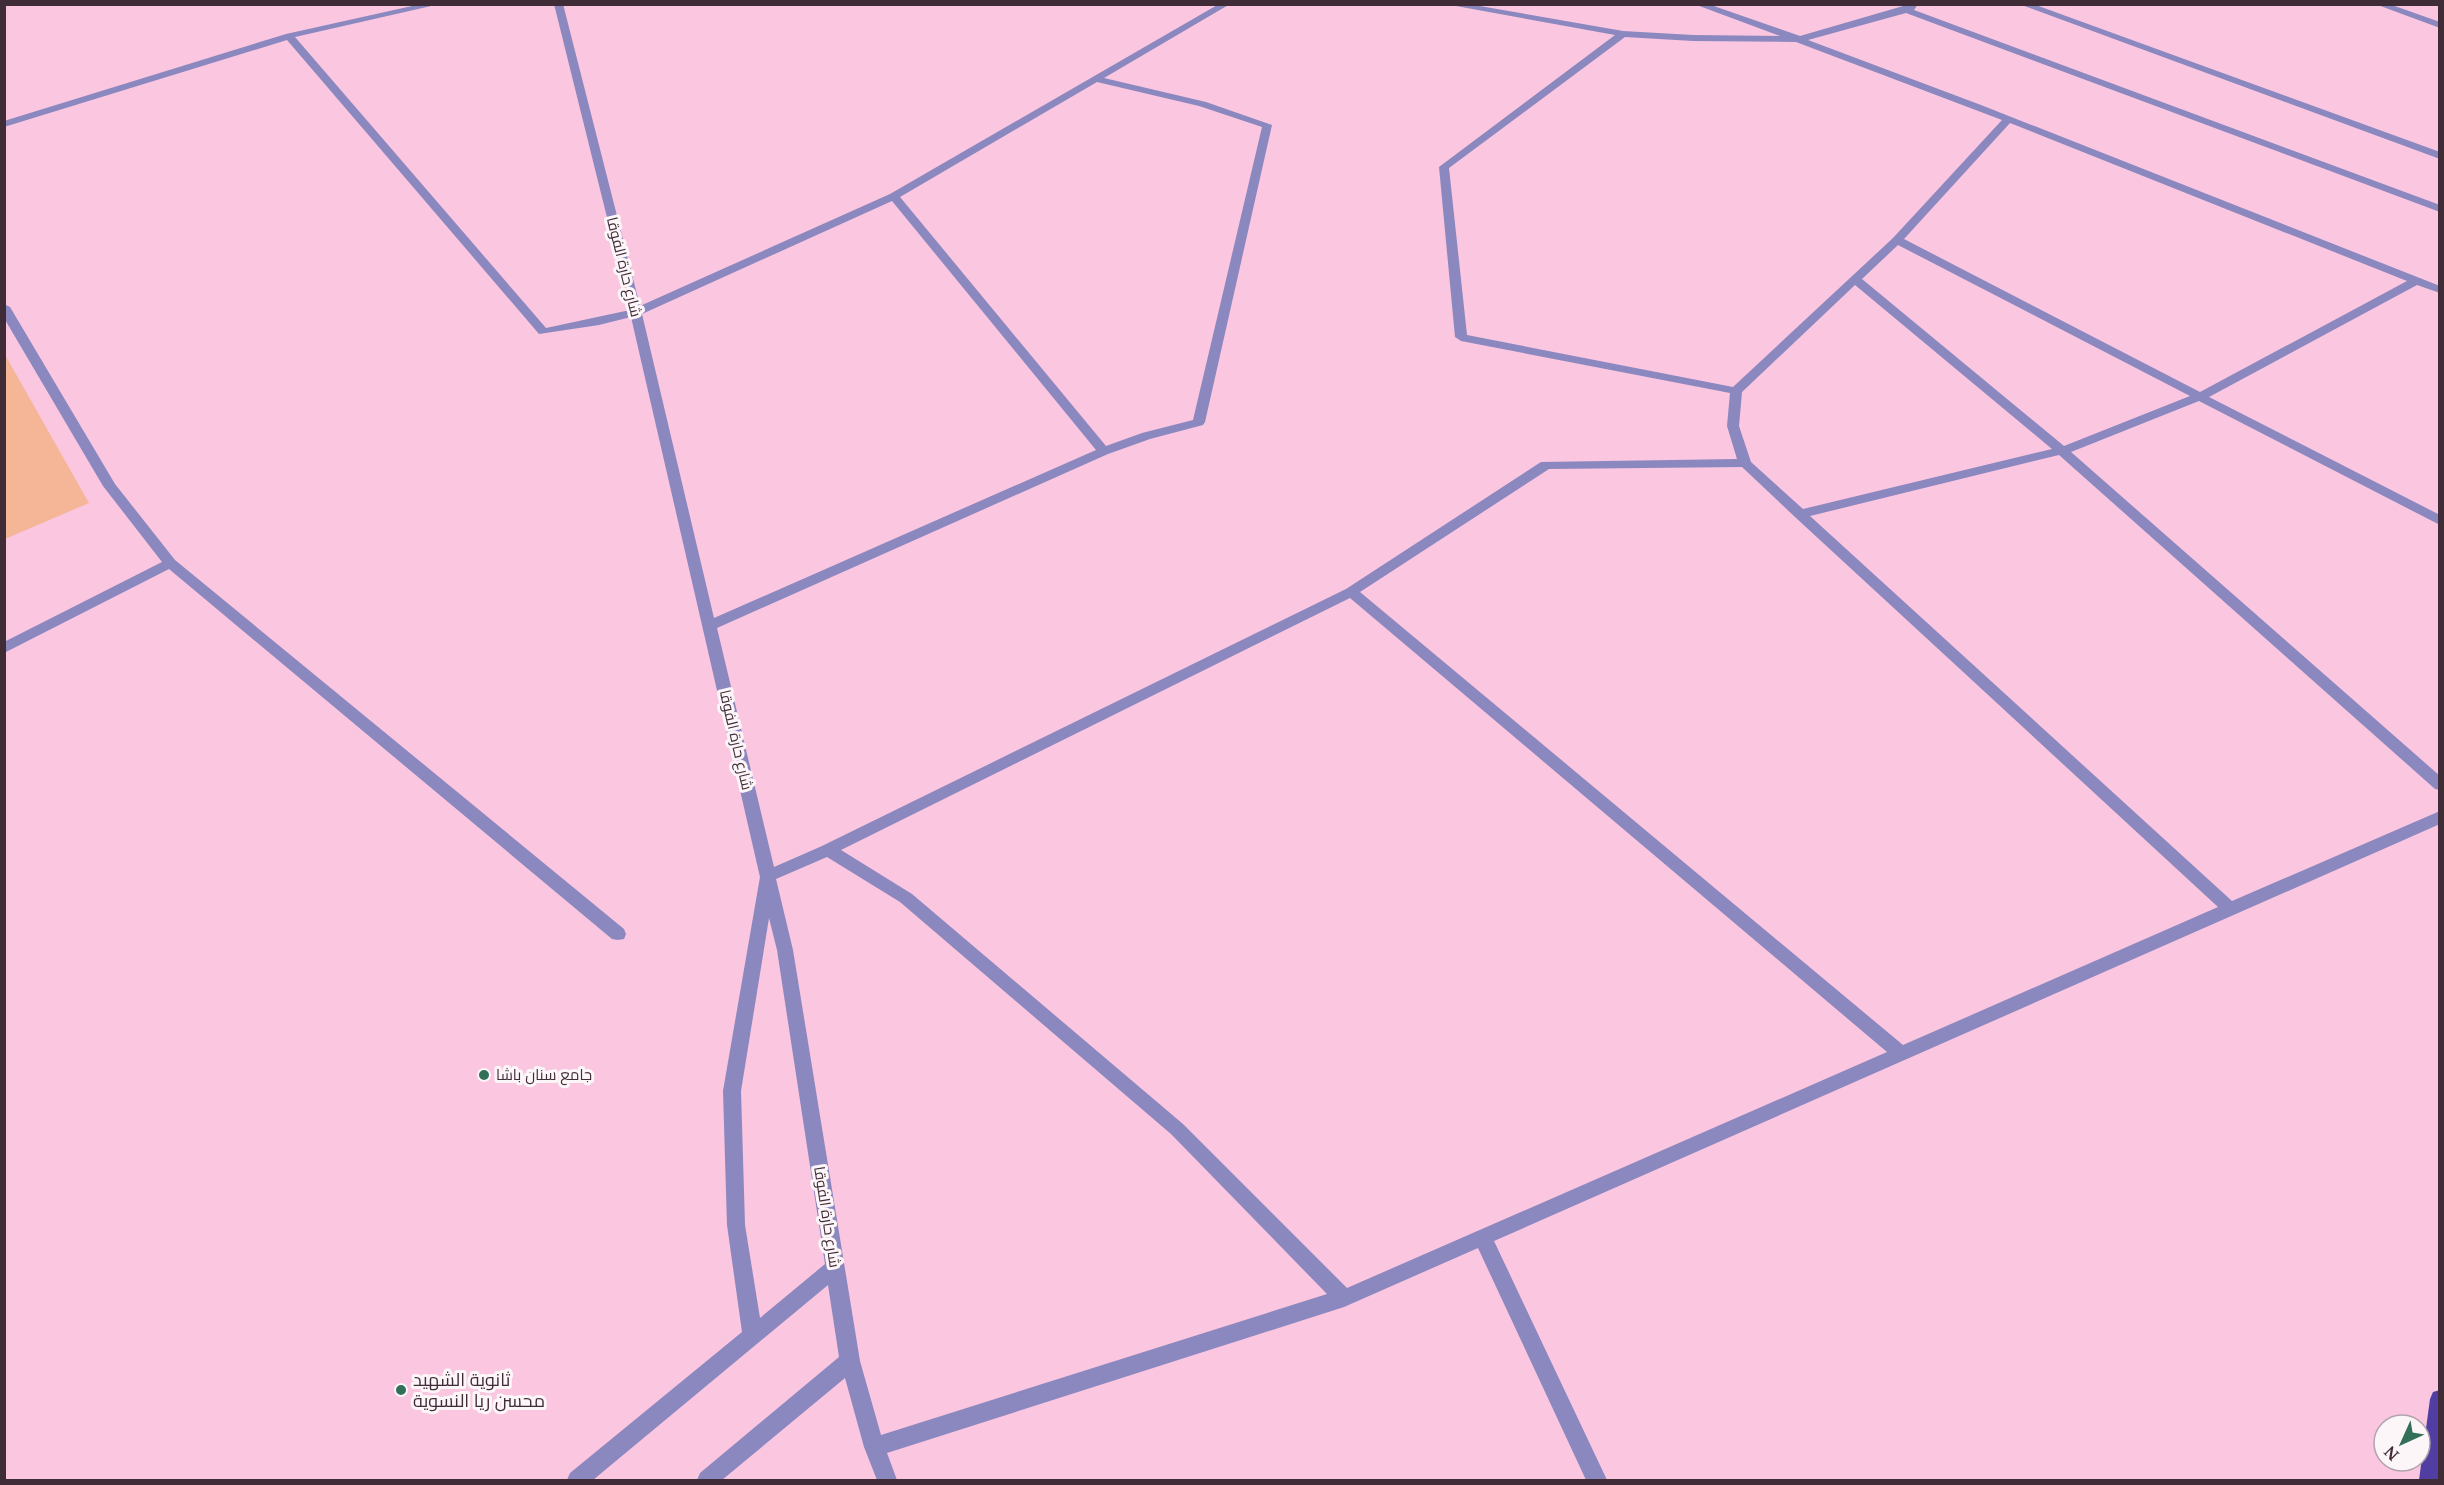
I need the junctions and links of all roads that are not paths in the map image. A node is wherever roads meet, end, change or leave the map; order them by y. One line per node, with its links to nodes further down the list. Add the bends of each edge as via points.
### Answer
1 (436, 4): 12 (street)
2 (558, 4): 25 (street, شارع حارة الفوقا)
3 (1226, 4): 14 (street)
4 (1449, 4): 11 (street)
5 (1698, 4): 13 (street)
6 (1917, 4): 9 (street)
7 (2023, 4): 17 (street)
8 (2379, 4): 10 (street)
9 (1907, 10): 13 (street); 19 (street)
10 (2439, 25)
11 (1623, 34): 13 (street); 26 (street, via 1444,167 1461,337)
12 (289, 36): 16 (street); 25 (street, via 543,332)
13 (1800, 39): 15 (street)
14 (1099, 80): 18 (street); 28 (street, via 1267,124 1198,422)
15 (2008, 119): 20 (street); 22 (street)
16 (4, 124)
17 (2439, 156)
18 (894, 196): 25 (street); 28 (street)
19 (2439, 209)
20 (1897, 240): 21 (street); 27 (street)
21 (1854, 279): 26 (street); 29 (street)
22 (2416, 281): 23 (street); 27 (street)
23 (2439, 290)
24 (4, 307): 33 (street, via 110,486)
25 (636, 312): 35 (street, شارع حارة الفوقا)
26 (1736, 391): 30 (street, via 1733,426)
27 (2199, 397): 29 (street); 32 (street)
28 (1104, 451): 35 (street)
29 (2062, 451): 31 (street); 37 (street)
30 (1745, 463): 31 (street); 34 (street, via 1545,465)
31 (1800, 514): 41 (street)
32 (2439, 521)
33 (170, 563): 36 (street); 42 (street)
34 (1351, 592): 39 (street); 43 (street)
35 (710, 625): 40 (street, شارع حارة الفوقا)
36 (4, 648)
37 (2439, 785)
38 (2439, 818): 41 (street)
39 (828, 850): 40 (street); 46 (street, via 906,898 1177,1128)
40 (768, 876): 45 (street, شارع حارة الفوقا, via 785,950); 47 (street, via 732,1091 736,1225)
41 (2230, 909): 43 (street)
42 (618, 934)
43 (1901, 1053): 44 (street)
44 (1482, 1237): 46 (street); 54 (street)
45 (835, 1268): 47 (street); 48 (street, شارع حارة الفوقا)
46 (1344, 1298): 50 (street)
47 (753, 1337): 51 (street)
48 (849, 1361): 50 (street, شارع حارة الفوقا); 52 (street)
49 (2439, 1399): 55 (main road)
50 (874, 1447): 53 (street, شارع حارة الفوقا)
51 (577, 1480)
52 (707, 1480)
53 (887, 1480)
54 (1597, 1480)
55 (2429, 1480)

